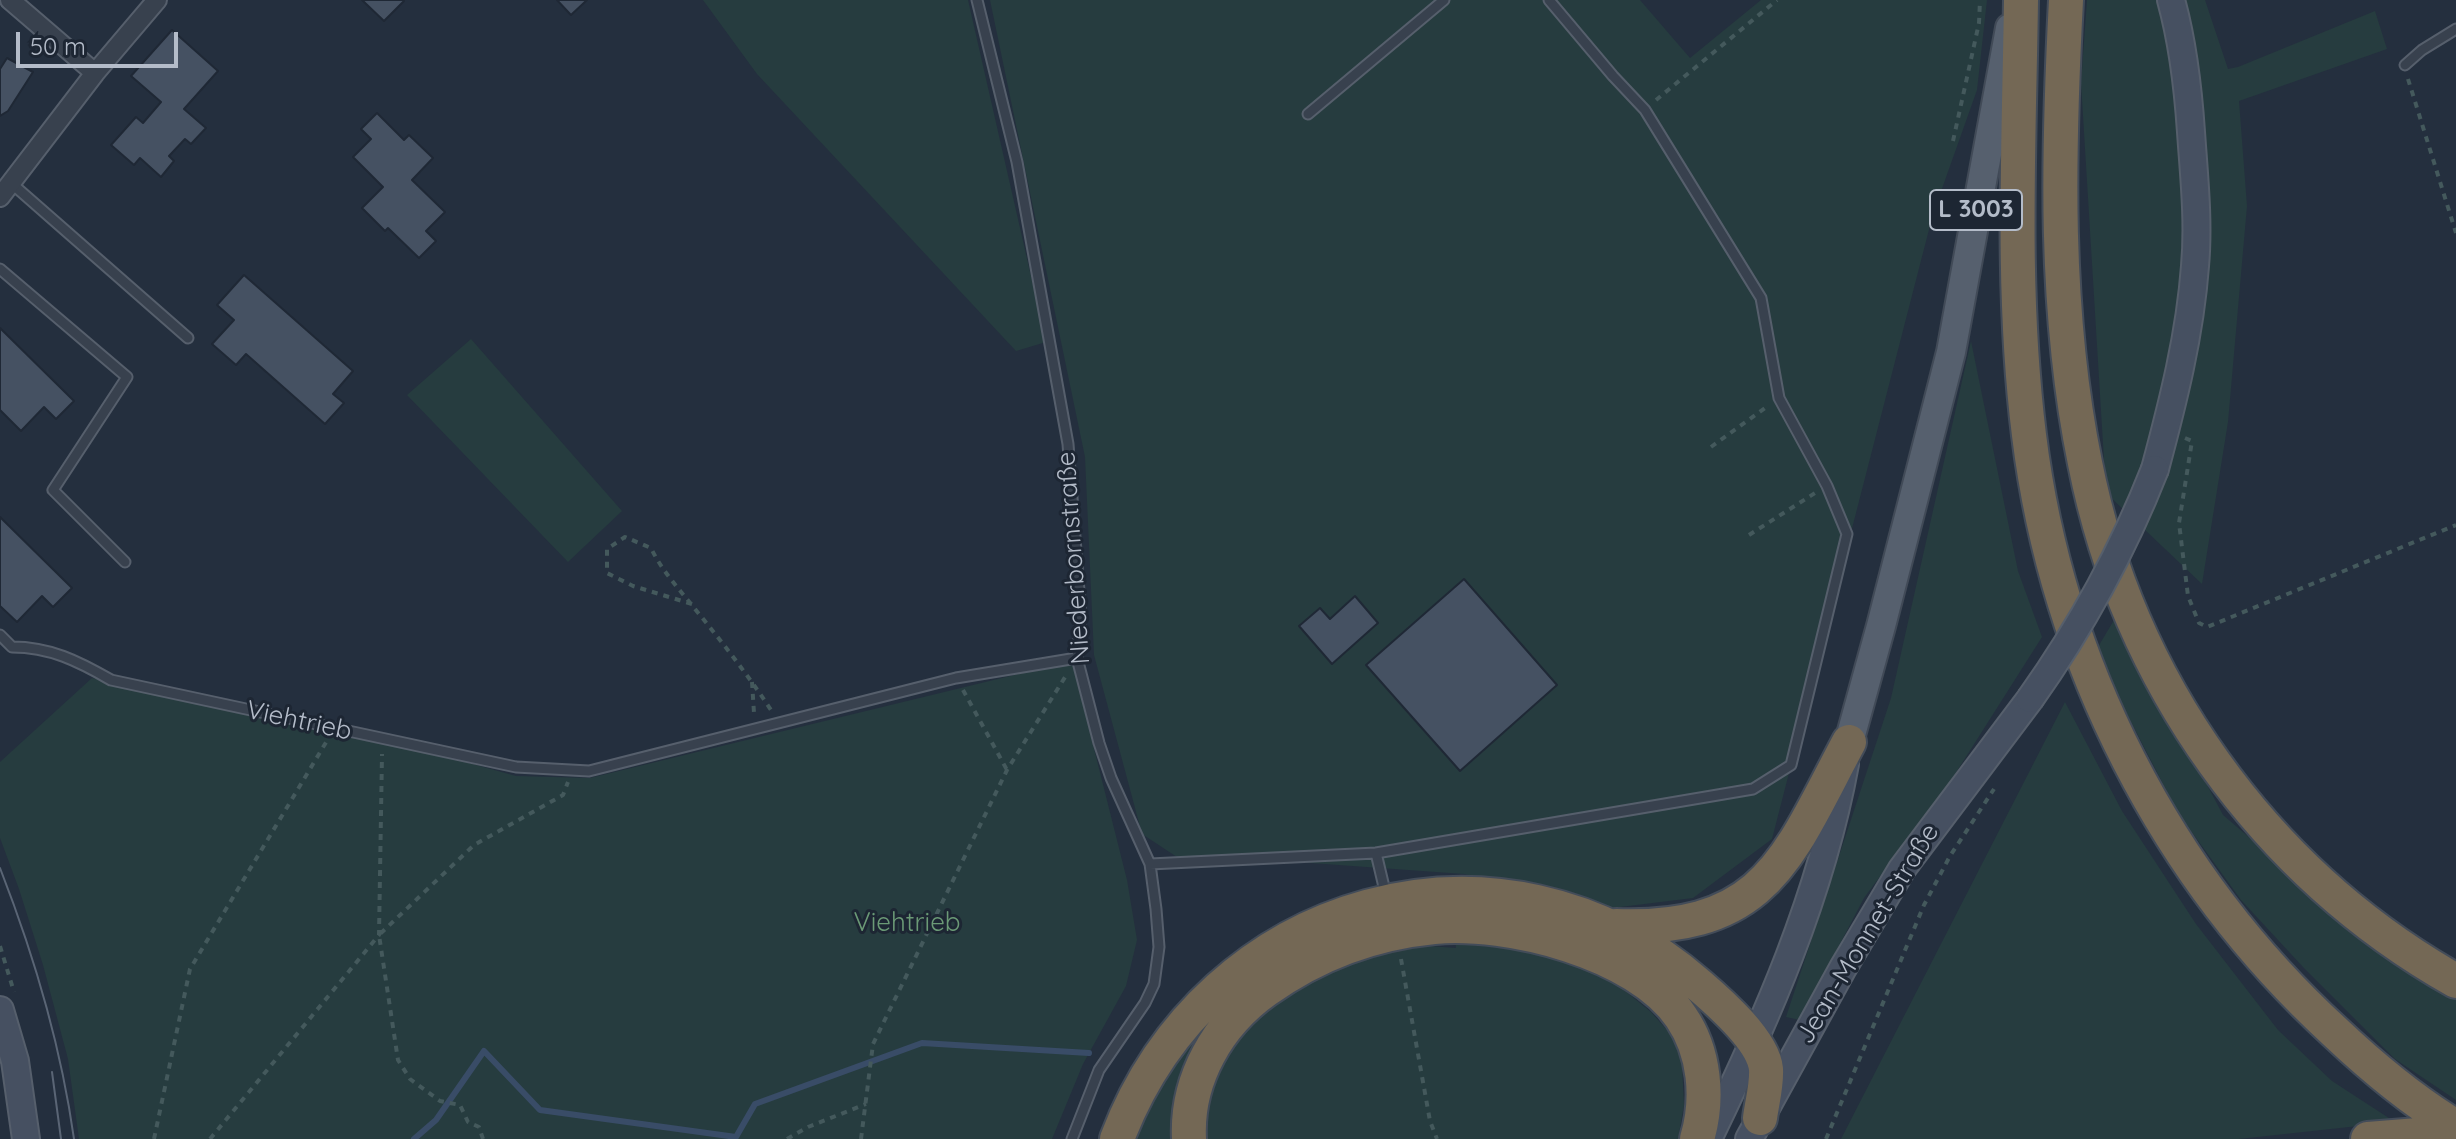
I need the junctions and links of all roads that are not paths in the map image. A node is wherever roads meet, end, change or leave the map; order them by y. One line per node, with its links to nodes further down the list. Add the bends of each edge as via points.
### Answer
1 (10, 0): 11 (street)
2 (157, 0): 11 (street)
3 (977, 0): 18 (lane, Niederbornstraße, via 1017,162 1068,444 1081,618)
4 (1444, 0): 12 (lane)
5 (1549, 0): 20 (lane, via 1645,110 1761,298 1779,398 1847,534 1791,765 1753,789)
6 (2018, 0): 19 (main road, L 3003, via 1951,352); 28 (highway, via 2021,353 2040,510 2073,632 2126,755 2162,820 2235,926 2273,972 2341,1038)
7 (2066, 0): 24 (highway, via 2060,229 2068,348 2085,464 2110,562 2154,664 2231,788 2322,886 2377,932)
8 (2171, 0): 27 (main road, Jean-Monnet-Straße, bridge, via 2181,35 2190,116 2195,264 2175,396 2155,469 2124,546 2069,641 1902,869)
9 (2456, 29): 10 (lane)
10 (2405, 65)
11 (95, 73): 13 (street)
12 (1308, 114)
13 (5, 190): 15 (lane)
14 (0, 269): 16 (lane, via 127,377 53,490)
15 (188, 338)
16 (125, 562)
17 (0, 635): 18 (lane, Viehtrieb, via 12,647 54,651 111,680 516,767 589,771 956,678)
18 (1077, 658): 21 (lane, Niederbornstraße, via 1111,778)
19 (1849, 742): 23 (highway, via 1791,852 1744,898 1695,921); 26 (main road, L 3003, via 1835,822)
20 (1376, 853): 21 (lane); 22 (lane)
21 (1150, 864): 30 (lane, Niederbornstraße, via 1159,947 1154,984 1099,1070)
22 (1384, 887)
23 (1606, 926): 26 (highway, via 1652,949 1689,977); 31 (highway, via 1537,903 1461,895 1389,901 1315,924 1240,970 1184,1023 1149,1070)
24 (2456, 981)
25 (0, 1010): 29 (main road, via 15,1061)
26 (1754, 1044): 27 (highway, via 1766,1066); 34 (main road, L 3003)
27 (1754, 1128)
28 (2456, 1130): 35 (highway)
29 (26, 1139)
30 (1072, 1139)
31 (1117, 1139)
32 (1189, 1139): 33 (highway, via 1190,1109 1206,1059 1219,1035 1260,993 1312,961 1367,938 1467,926 1516,931 1576,948 1646,983 1668,1001 1692,1035 1701,1059 1703,1100)
33 (1697, 1139)
34 (1708, 1139)
35 (2368, 1139)

